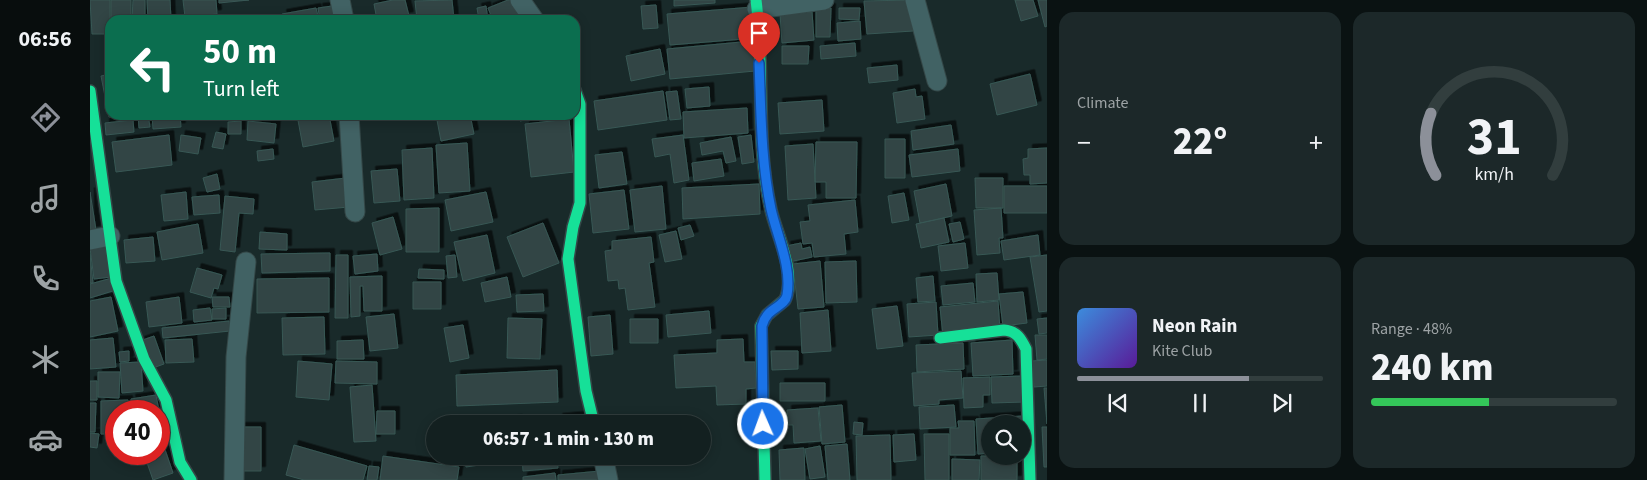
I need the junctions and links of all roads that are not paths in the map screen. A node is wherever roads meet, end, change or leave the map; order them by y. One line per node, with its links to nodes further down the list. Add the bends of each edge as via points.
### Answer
1 (340, 0): 6 (street)
2 (520, 0): 7 (street)
3 (824, 0): 5 (street)
4 (915, 0): 8 (street)
5 (757, 4): 24 (street, via 762,135 771,208 787,272 787,294 781,305 764,316 762,326)
6 (343, 15)
7 (530, 15)
8 (937, 81)
9 (90, 91): 15 (street)
10 (580, 104): 12 (street)
11 (349, 120): 14 (street)
12 (580, 120)
13 (580, 120): 19 (street, via 580,203 568,260)
14 (355, 212)
15 (110, 236): 16 (street); 21 (street, via 116,281 144,359 166,400 180,462)
16 (90, 240)
17 (246, 262): 22 (street, via 236,357)
18 (940, 338): 25 (street, via 1004,330 1013,330 1017,334 1026,349)
19 (592, 415)
20 (605, 465): 23 (street)
21 (191, 480)
22 (234, 480)
23 (608, 480)
24 (765, 480)
25 (1030, 480)

